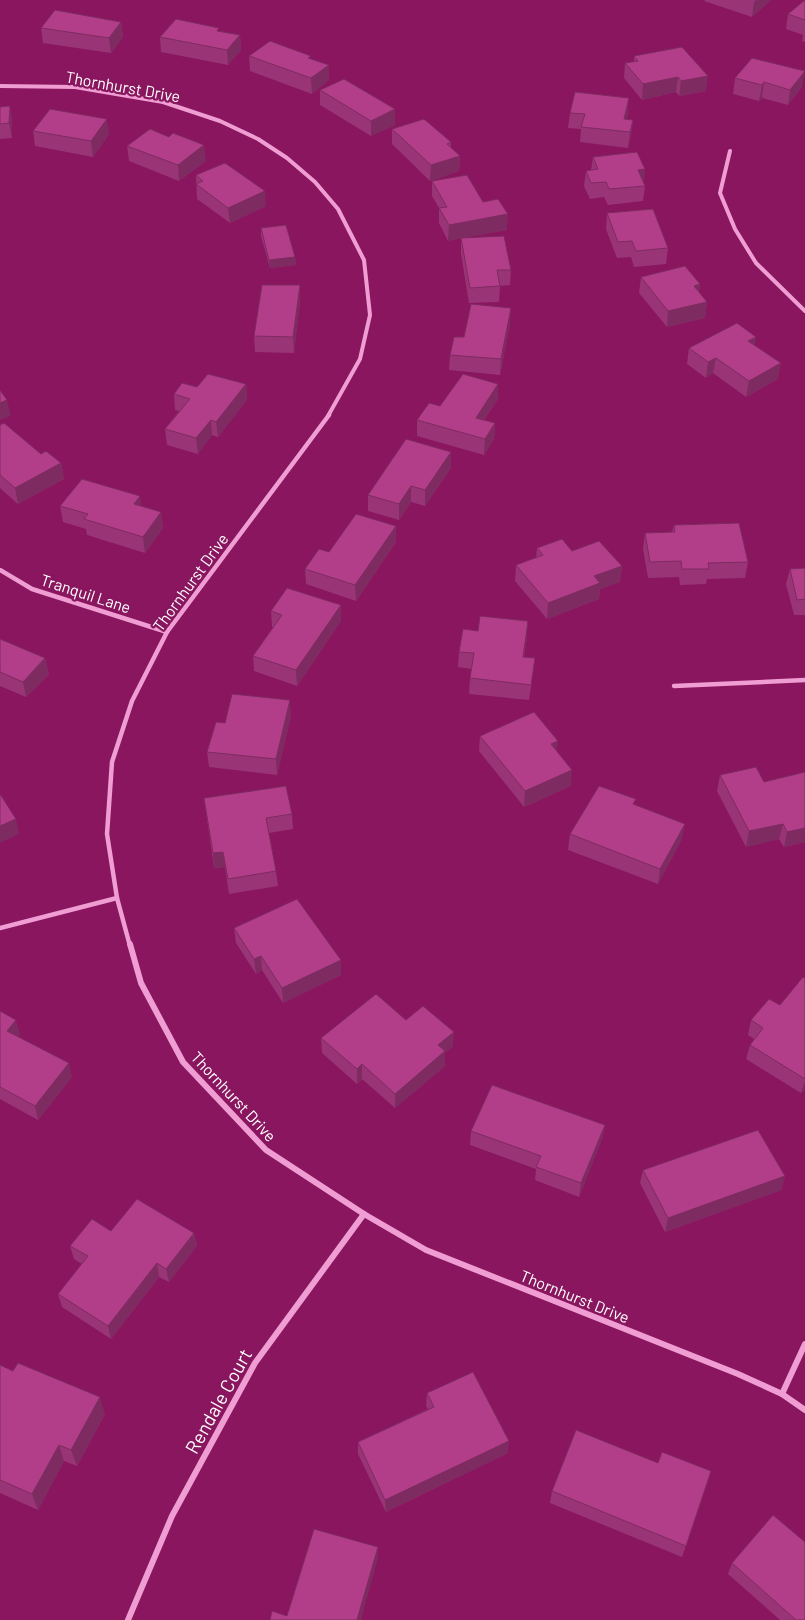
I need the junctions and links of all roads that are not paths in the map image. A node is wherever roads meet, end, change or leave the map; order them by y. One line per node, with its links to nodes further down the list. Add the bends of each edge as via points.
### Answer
1 (0, 86): 5 (street, Thornhurst Drive, via 74,88 163,102 220,120 258,139 315,182 338,209 364,260 370,315 360,359 333,409)
2 (730, 151): 3 (street, via 720,193 735,228 756,262)
3 (805, 311)
4 (0, 570): 5 (street, Tranquil Lane, via 32,589)
5 (167, 632): 8 (street, Thornhurst Drive, via 132,701 112,762 107,834)
6 (805, 680): 7 (street)
7 (674, 686)
8 (117, 898): 9 (street); 10 (street, Thornhurst Drive, via 141,983 183,1062 266,1150)
9 (0, 928)
10 (364, 1214): 12 (street, Thornhurst Drive, via 426,1250); 14 (street, Rendale Court, via 255,1363 172,1516)
11 (805, 1344): 12 (street)
12 (782, 1394): 13 (street, Thornhurst Drive)
13 (805, 1410)
14 (128, 1620)

